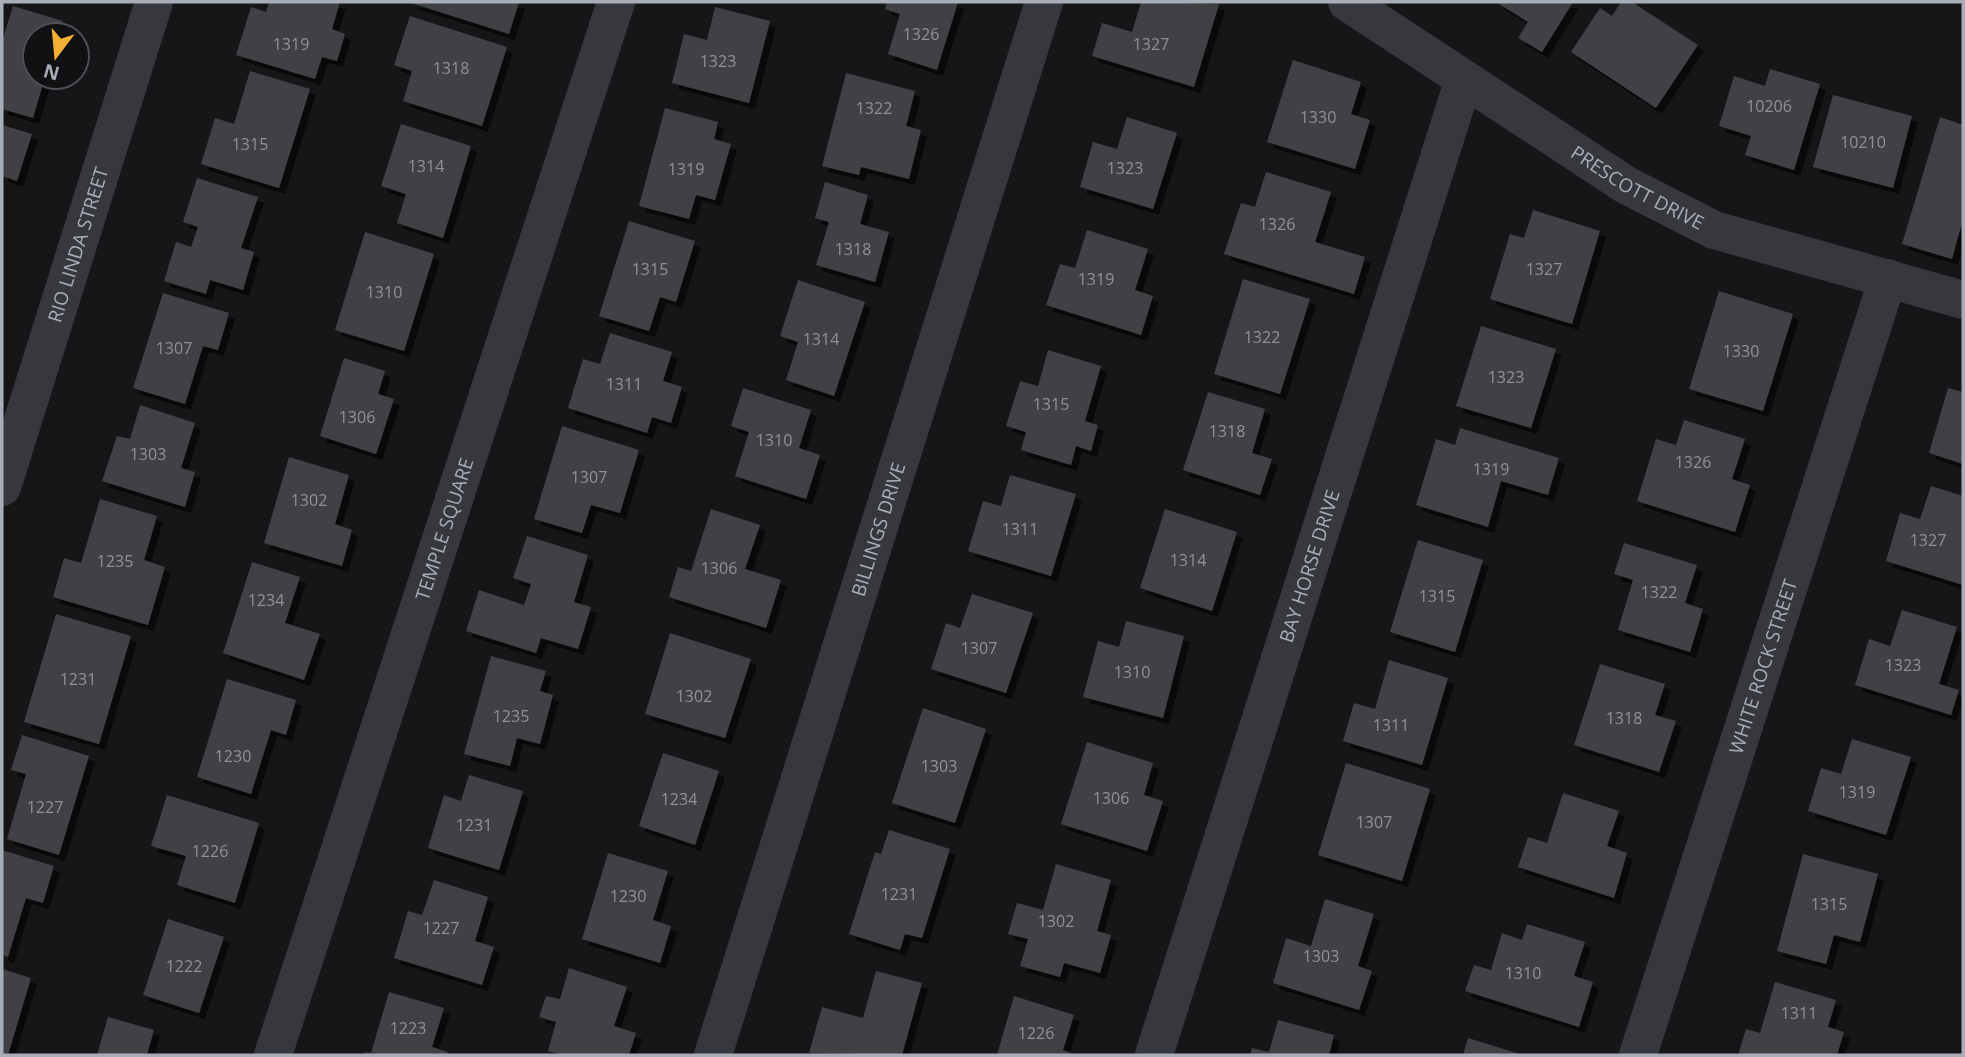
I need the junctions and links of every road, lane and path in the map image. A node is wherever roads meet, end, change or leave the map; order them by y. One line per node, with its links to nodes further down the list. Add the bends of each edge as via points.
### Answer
1 (153, 2): 8 (street, RIO LINDA STREET)
2 (616, 2): 9 (street, TEMPLE SQUARE)
3 (1044, 2): 10 (street, BILLINGS DRIVE)
4 (1347, 2): 5 (street, PRESCOTT DRIVE)
5 (1464, 79): 6 (street, PRESCOTT DRIVE, via 1626,185 1714,230); 11 (street, BAY HORSE DRIVE)
6 (1888, 278): 7 (street, PRESCOTT DRIVE); 12 (street, WHITE ROCK STREET)
7 (1963, 300)
8 (2, 487)
9 (274, 1055)
10 (713, 1055)
11 (1154, 1055)
12 (1638, 1055)

